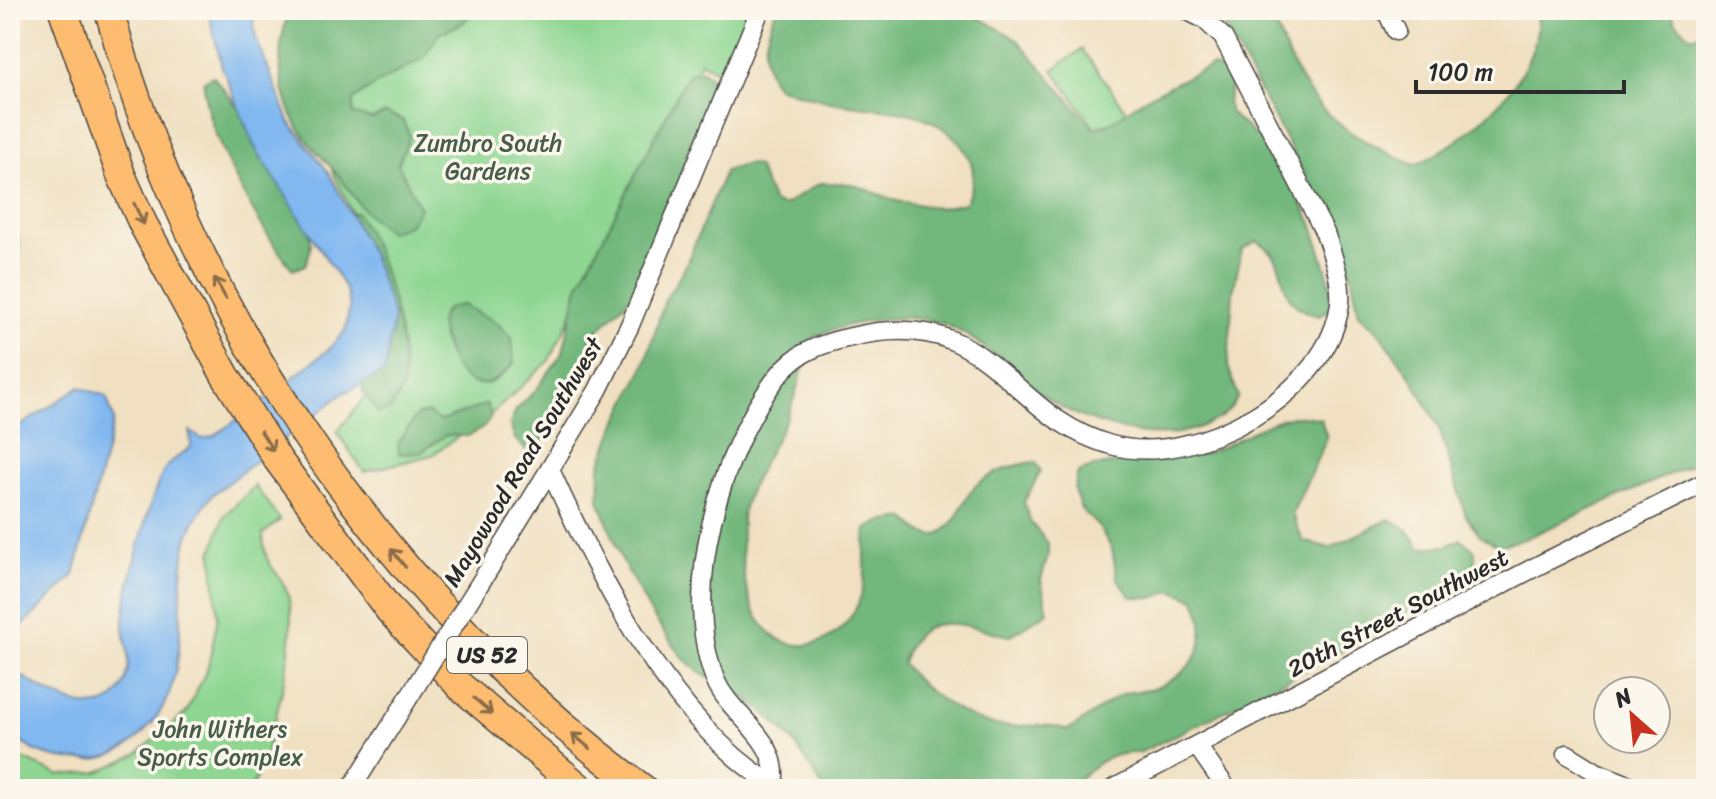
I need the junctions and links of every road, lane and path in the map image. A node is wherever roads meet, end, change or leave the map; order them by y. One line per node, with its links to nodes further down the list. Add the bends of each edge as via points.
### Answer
1 (44, 10): 8 (highway)
2 (63, 10): 8 (highway, US 52)
3 (110, 10): 16 (highway, US 52, one-way to 3, via 542,709 488,656 351,499 257,357 172,192 141,117)
4 (760, 10): 9 (street, Mayowood Road Southwest, via 630,325)
5 (1186, 10): 13 (street, via 1223,37 1325,233 1337,267 1340,303 1329,336 1309,368 1252,419 1207,440 1148,450 1081,435 986,358 945,337 884,331 824,344 793,360 759,405 731,461 702,577 706,648 715,680 771,754)
6 (1386, 10): 7 (street)
7 (1396, 31)
8 (121, 175): 15 (highway, US 52, one-way to 15, via 225,375 321,521 390,611 460,686)
9 (551, 472): 13 (street, via 659,670 707,729); 14 (street, Mayowood Road Southwest, bridge)
10 (1706, 483): 11 (street, 20th Street Southwest)
11 (1197, 746): 17 (street, 20th Street Southwest); 18 (street)
12 (1567, 754): 19 (street)
13 (777, 787)
14 (351, 789)
15 (581, 789)
16 (643, 789)
17 (1113, 789)
18 (1227, 789)
19 (1639, 789)

